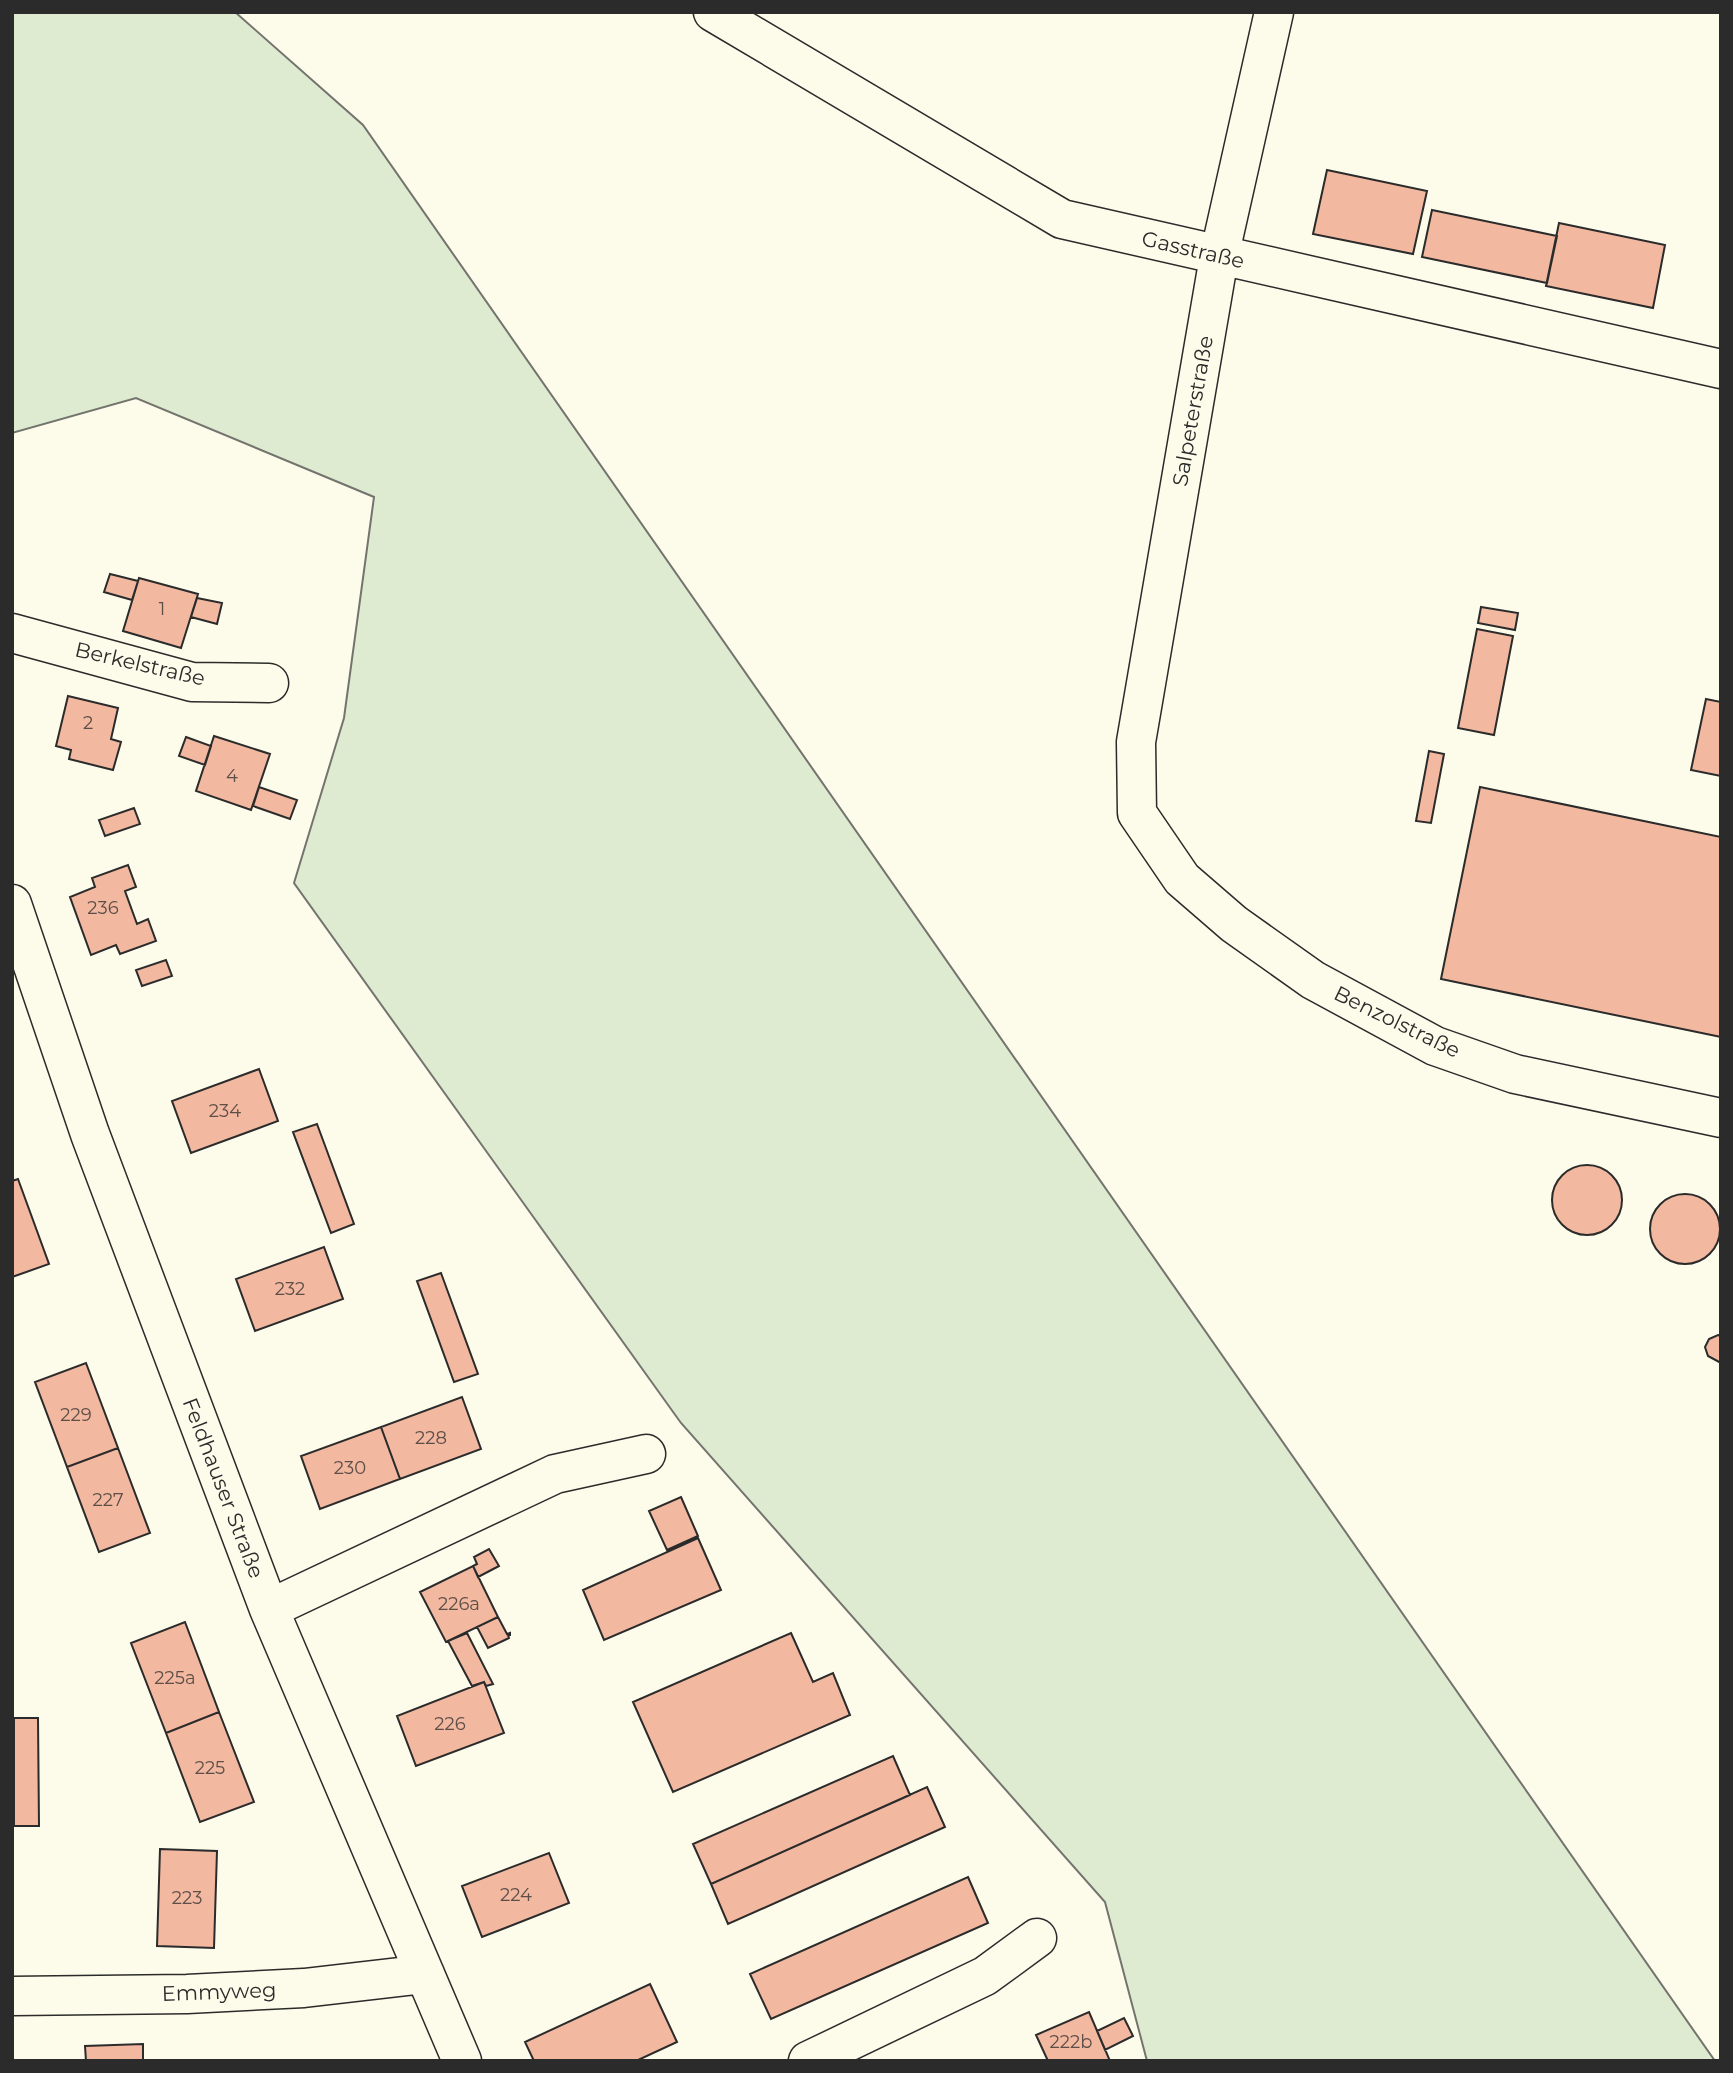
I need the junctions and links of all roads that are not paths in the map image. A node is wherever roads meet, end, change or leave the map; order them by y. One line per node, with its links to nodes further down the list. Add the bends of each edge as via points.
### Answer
1 (713, 12): 3 (street, Gasstraße, via 1062,219)
2 (1273, 12): 3 (street, Salpeterstraße)
3 (1219, 257): 4 (street, Gasstraße); 7 (street, Salpeterstraße, via 1136,741)
4 (1721, 369)
5 (12, 633): 6 (street, Berkelstraße, via 192,681)
6 (269, 683)
7 (1138, 813): 9 (street, Benzolstraße, via 1182,878 1234,923 1313,980 1435,1046 1515,1073)
8 (12, 904): 11 (street, Feldhauser Straße, via 90,1133)
9 (1721, 1118)
10 (646, 1454): 11 (street, via 555,1474)
11 (269, 1609): 13 (street, Feldhauser Straße)
12 (1037, 1938): 16 (street, via 985,1976)
13 (425, 1974): 14 (street, Emmyweg, via 187,1994); 15 (street, Feldhauser Straße)
14 (12, 1996)
15 (461, 2061)
16 (808, 2061)

